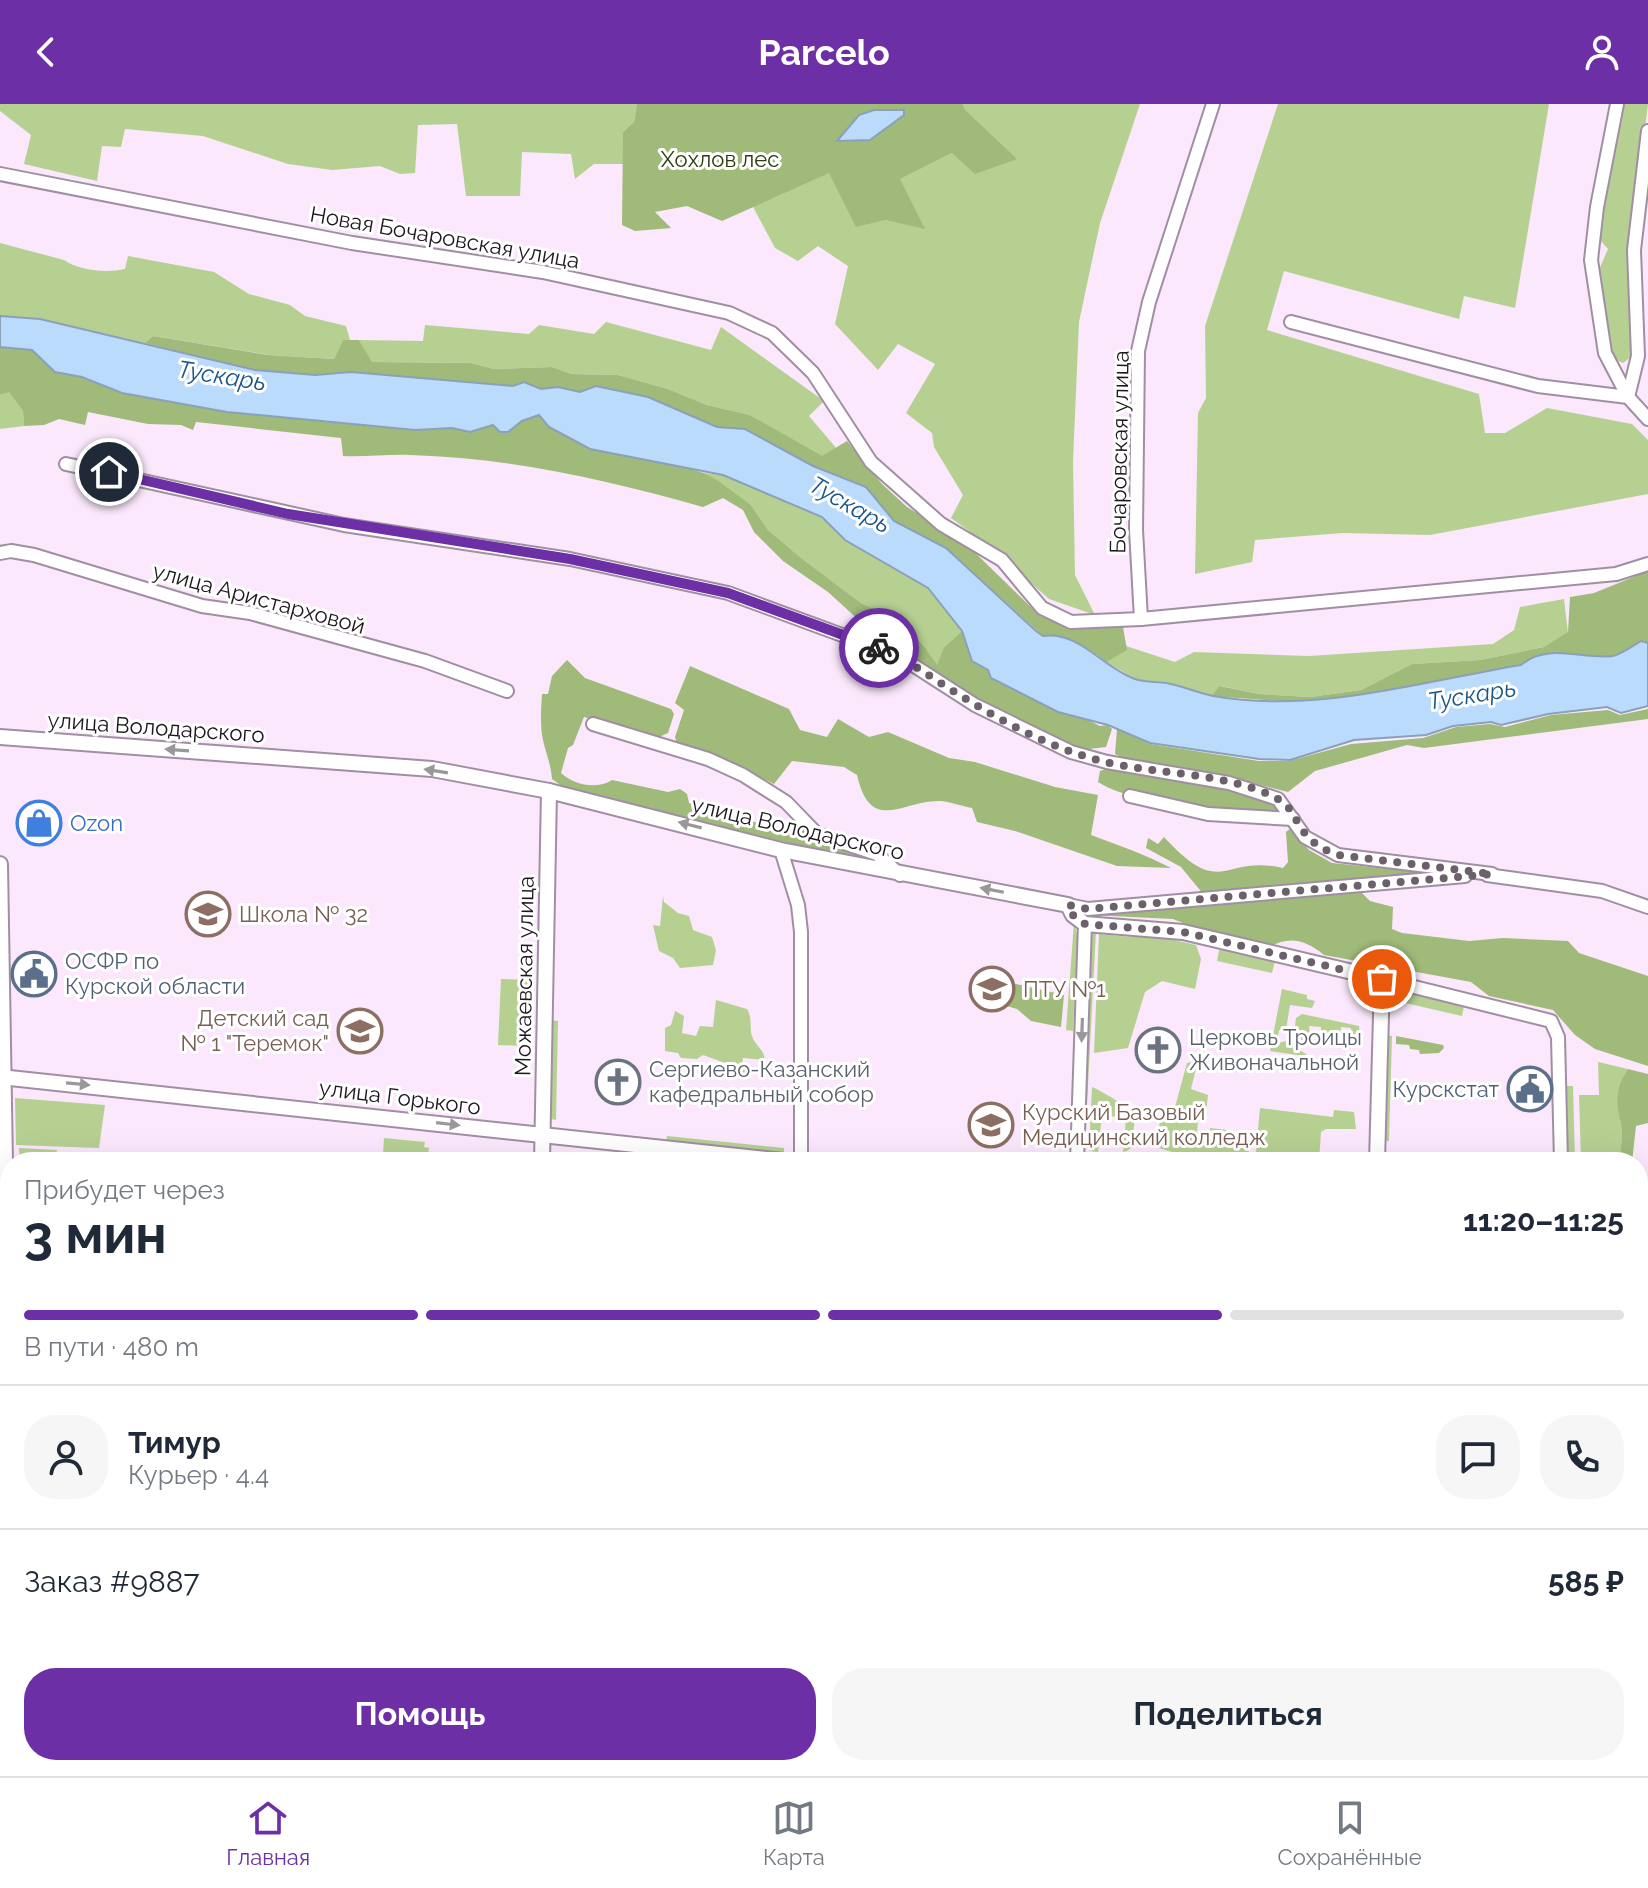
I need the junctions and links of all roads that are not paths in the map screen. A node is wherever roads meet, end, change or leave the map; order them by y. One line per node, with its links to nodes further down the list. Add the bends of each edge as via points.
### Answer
1 (1213, 104): 12 (street, Бочаровская улица, via 1138,351 1136,530)
2 (1617, 104): 7 (street, via 1591,260 1605,353)
3 (1648, 131): 6 (street, via 1634,250)
4 (0, 174): 12 (street, Новая Бочаровская улица, via 365,245 543,272 729,313 772,333 813,373 871,462 941,524 1002,560 1042,608 1071,622)
5 (1291, 322): 7 (street, via 1538,386)
6 (1643, 354): 7 (street)
7 (1628, 397): 8 (street)
8 (1648, 419)
9 (66, 464): 18 (street, via 330,522 570,559 728,593 899,656 975,705 1071,752 1229,783 1278,799)
10 (0, 553): 13 (street, улица Аристарховой, via 34,555 202,606 250,613 425,661)
11 (1648, 564): 12 (street, via 1616,574)
12 (1141, 619)
13 (507, 691)
14 (593, 724): 22 (street, via 743,775 786,802 817,834 877,854)
15 (0, 737): 16 (street, улица Володарского, one-way to 15, via 432,769)
16 (549, 791): 19 (street, улица Володарского, one-way to 16); 28 (street, Можаевская улица)
17 (1130, 796): 18 (street, via 1208,814)
18 (1293, 819): 21 (street, via 1313,845 1338,855)
19 (781, 850): 22 (street, улица Володарского); 32 (street, via 801,932)
20 (0, 864): 27 (street)
21 (1492, 874): 23 (street, via 1088,909); 24 (street, via 1602,891)
22 (900, 875): 23 (street, улица Володарского, one-way to 22)
23 (1068, 905): 25 (street)
24 (1648, 907)
25 (1085, 924): 26 (street, via 1183,932); 33 (street, one-way to 33)
26 (1382, 979): 34 (street); 35 (street, via 1544,1017 1556,1028)
27 (1, 1078): 28 (street, улица Горького, one-way to 28); 29 (street)
28 (543, 1136): 30 (street, Можаевская улица); 31 (street, улица Горького)
29 (3, 1152)
30 (542, 1152)
31 (697, 1152)
32 (801, 1152)
33 (1077, 1152)
34 (1377, 1152)
35 (1561, 1152)

